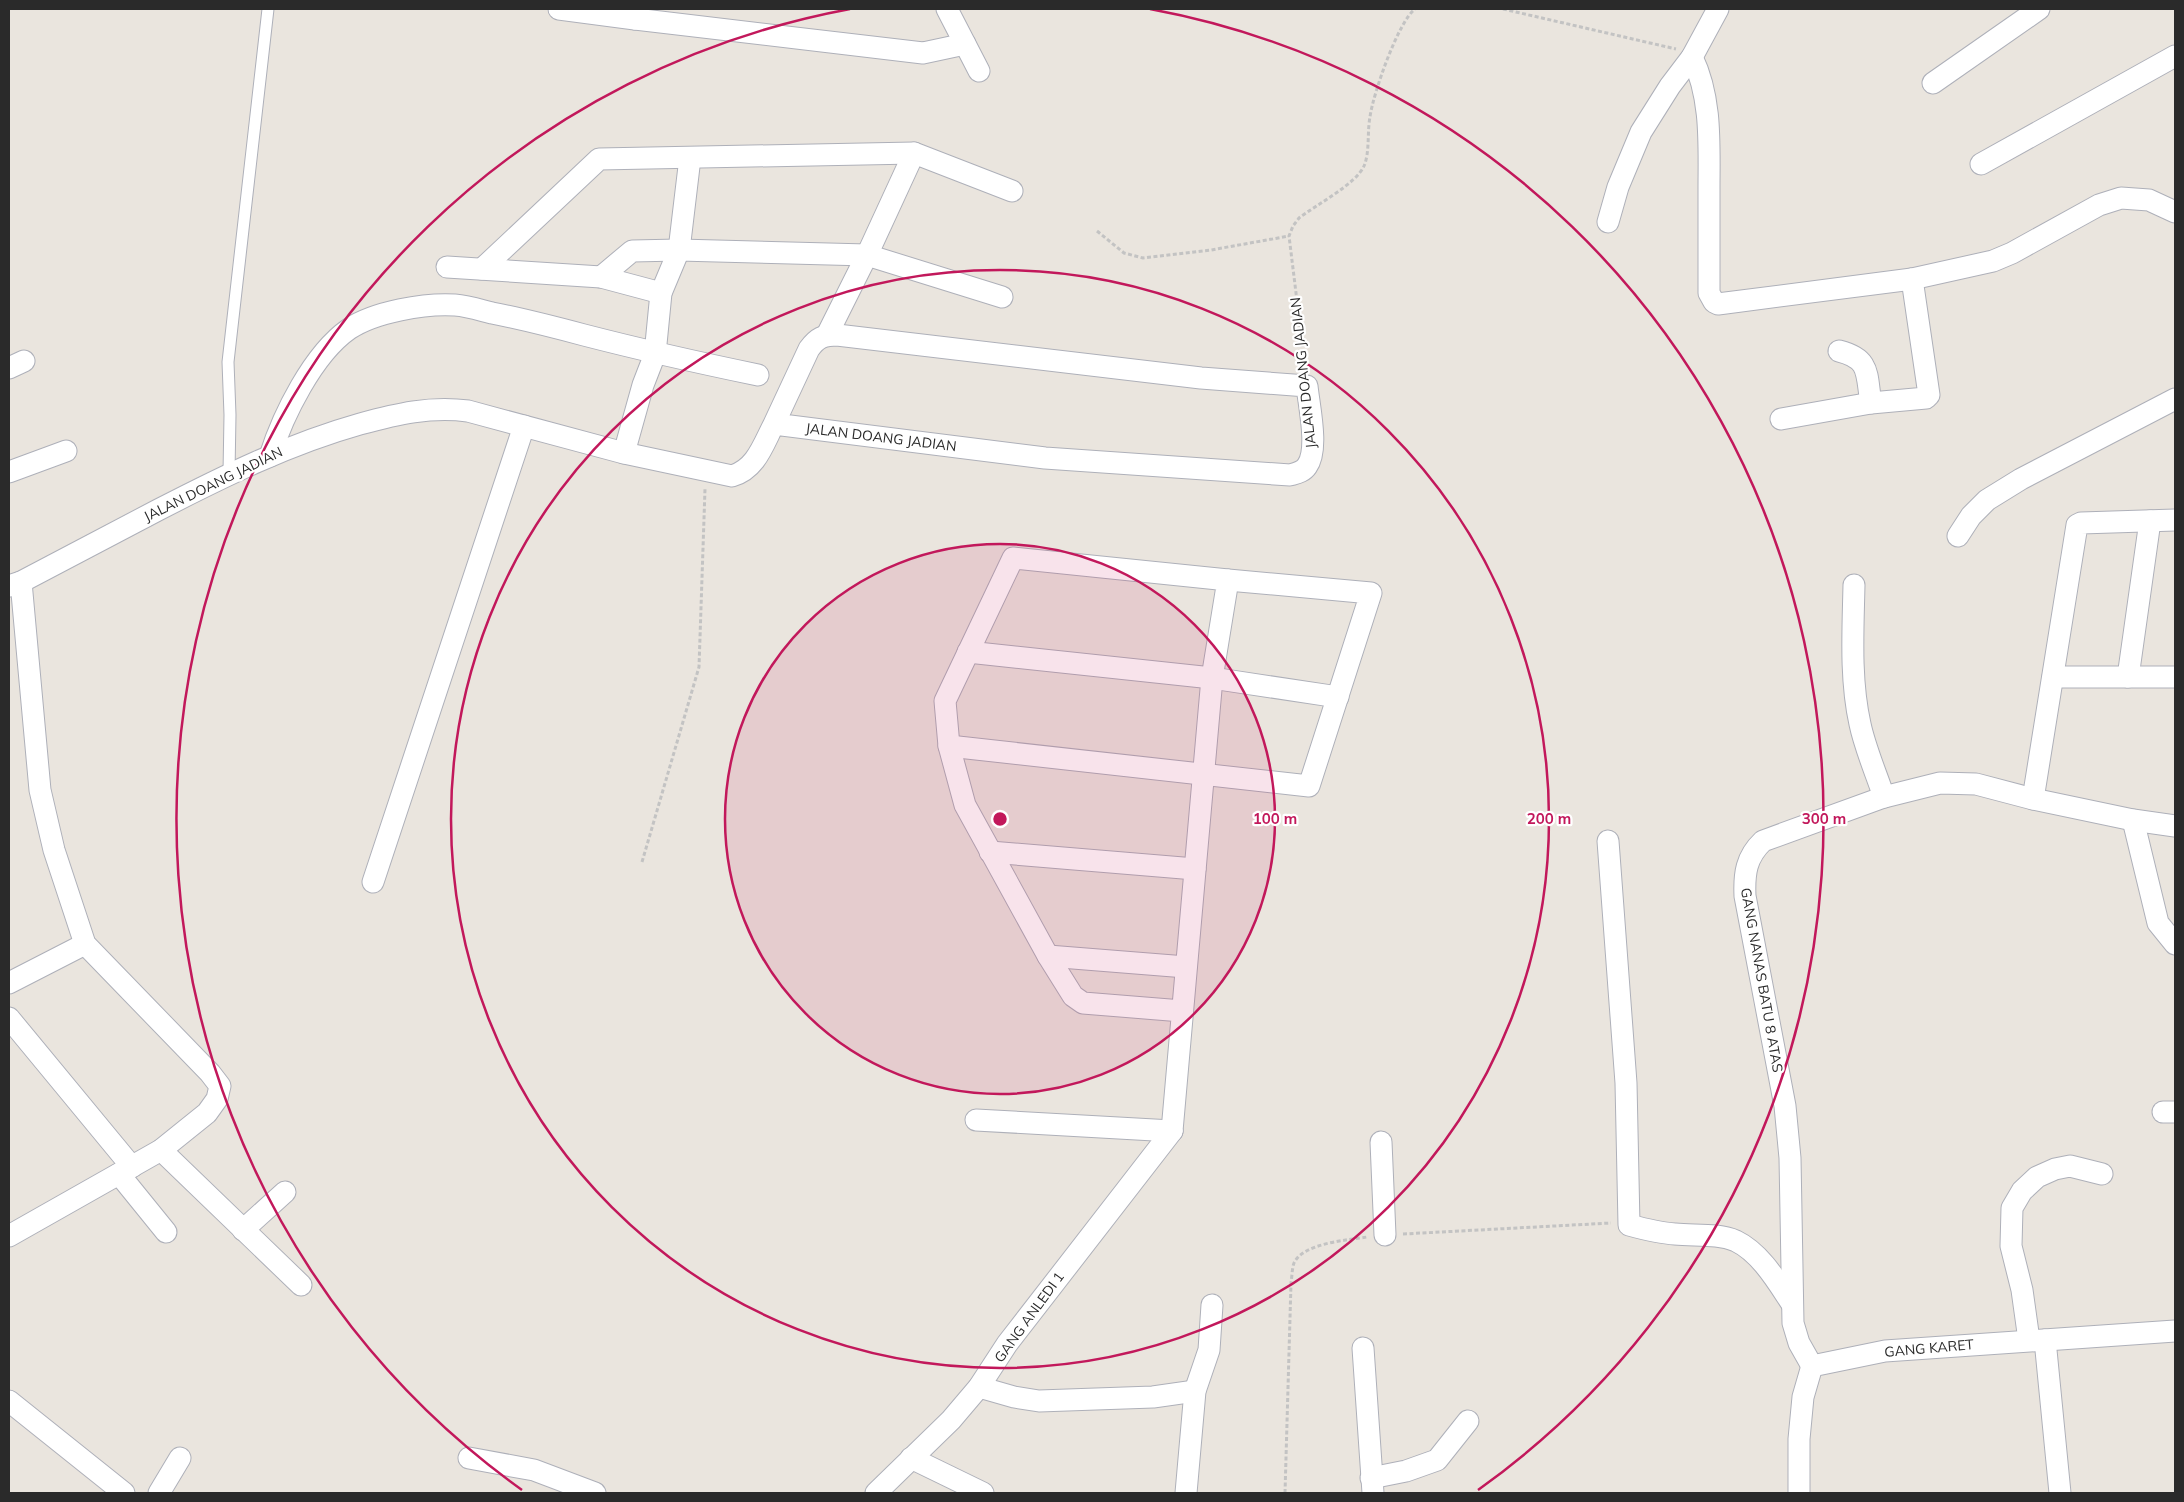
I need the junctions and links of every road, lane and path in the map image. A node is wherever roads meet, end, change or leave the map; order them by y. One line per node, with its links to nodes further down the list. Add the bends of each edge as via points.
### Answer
1 (268, 9): 44 (lane, via 228,362)
2 (559, 9): 8 (street)
3 (947, 9): 9 (street)
4 (1415, 9): 21 (path, via 1402,24 1376,91 1364,166 1351,182 1299,218)
5 (1503, 9): 10 (path)
6 (1718, 9): 10 (street)
7 (2039, 9): 13 (street)
8 (636, 14): 9 (street, via 922,53)
9 (965, 44): 12 (street)
10 (1693, 55): 19 (street, via 1641,132 1618,187); 27 (street, via 1703,88 1709,128 1709,293 1714,302)
11 (2175, 56): 16 (street)
12 (979, 71)
13 (1933, 83)
14 (914, 153): 15 (street); 17 (street); 23 (street)
15 (690, 158): 22 (street); 25 (street, via 599,159)
16 (1982, 164)
17 (1012, 191)
18 (2175, 212): 27 (street, via 2139,198 2111,200 2002,259)
19 (1608, 222)
20 (1097, 230): 21 (path, via 1124,252 1143,258)
21 (1289, 236): 34 (path, JALAN DOANG JADIAN)
22 (679, 250): 23 (street); 26 (street, via 632,252); 28 (street)
23 (867, 255): 29 (street); 30 (street)
24 (447, 266): 25 (street)
25 (482, 269): 26 (street)
26 (602, 277): 28 (street)
27 (1912, 279): 36 (street, via 1929,394 1926,398)
28 (660, 293): 32 (street)
29 (1002, 297)
30 (826, 335): 34 (street, via 1201,378); 38 (street, via 809,349)
31 (1839, 351): 36 (street, via 1857,356 1864,366)
32 (655, 354): 33 (street); 41 (street, via 642,385); 42 (street, via 457,305 406,310 370,318 349,329 327,349 280,425)
33 (758, 375)
34 (1307, 386): 38 (street, JALAN DOANG JADIAN, via 1313,451 1306,468 1290,475 1044,458)
35 (2175, 399): 48 (street, via 1986,500)
36 (1871, 402): 37 (street)
37 (1781, 419)
38 (774, 424): 41 (street, JALAN DOANG JADIAN, via 752,465 741,474 732,476)
39 (524, 426): 41 (street, JALAN DOANG JADIAN); 42 (street, JALAN DOANG JADIAN, via 468,411 426,409 320,435); 68 (street)
40 (66, 451): 43 (street)
41 (624, 453)
42 (270, 456): 44 (street, JALAN DOANG JADIAN)
43 (9, 472)
44 (229, 473): 50 (street, JALAN DOANG JADIAN)
45 (696, 486): 66 (path, via 705,489 699,667)
46 (2175, 520): 47 (street)
47 (2150, 521): 53 (street, via 2078,525); 54 (street)
48 (1958, 536)
49 (1228, 580): 52 (street, via 1013,558); 56 (street); 57 (street, via 1372,593)
50 (15, 584): 69 (street, via 40,790 54,850)
51 (1854, 586): 60 (street, via 1856,697 1860,724)
52 (968, 652): 56 (street); 58 (street, via 945,701)
53 (2053, 677): 54 (street); 61 (street)
54 (2128, 677): 55 (street)
55 (2175, 677)
56 (1212, 678): 57 (street); 59 (street)
57 (1338, 697): 59 (street, via 1309,786)
58 (949, 746): 59 (street); 65 (street, via 966,805)
59 (1204, 775): 67 (street)
60 (1884, 797): 61 (street, GANG NANAS BATU 8 ATAS, via 1940,783 1976,784); 89 (street, GANG NANAS BATU 8 ATAS, via 1763,841 1754,850 1744,875 1745,896 1786,1114 1790,1158)
61 (2033, 799): 62 (street, GANG NANAS BATU 8 ATAS)
62 (2134, 820): 63 (street, GANG NANAS BATU 8 ATAS); 70 (street, via 2158,922)
63 (2175, 826)
64 (1608, 841): 83 (street, via 1626,1083)
65 (990, 852): 67 (street); 71 (street)
66 (642, 862)
67 (1195, 869): 72 (street)
68 (373, 882)
69 (85, 944): 73 (street); 79 (street, via 220,1086 217,1098 207,1113)
70 (2175, 944)
71 (1048, 956): 72 (street); 74 (street, via 1073,996 1083,1004)
72 (1186, 966): 74 (street)
73 (9, 982)
74 (1182, 1011): 77 (street)
75 (9, 1018): 80 (street)
76 (976, 1120): 77 (street)
77 (1172, 1131): 95 (street, GANG ANLEDI 1, via 1007,1344)
78 (1381, 1142): 86 (street)
79 (161, 1150): 80 (street); 84 (street)
80 (126, 1171): 85 (street); 87 (street)
81 (2102, 1174): 92 (street, via 2070,1166 2055,1169 2037,1177 2027,1186 2012,1208 2011,1246)
82 (285, 1192): 84 (street)
83 (1629, 1225): 86 (path, via 1558,1225); 89 (street, via 1736,1241 1772,1275)
84 (243, 1230): 88 (street)
85 (166, 1232)
86 (1385, 1235): 109 (path, via 1324,1244 1305,1252 1294,1262)
87 (9, 1236)
88 (300, 1285)
89 (1792, 1304): 94 (street, GANG NANAS BATU 8 ATAS, via 1799,1343)
90 (1212, 1305): 96 (street, via 1209,1350)
91 (2175, 1331): 92 (street, GANG KARET)
92 (2037, 1340): 94 (street, GANG KARET, via 1885,1351); 111 (street)
93 (1363, 1348): 102 (street)
94 (1812, 1366): 110 (street, via 1803,1397)
95 (979, 1387): 96 (street, via 1014,1398 1039,1401 1153,1398); 101 (street, GANG ANLEDI 1, via 951,1420)
96 (1195, 1391): 108 (street)
97 (9, 1401): 103 (street)
98 (1468, 1421): 102 (street, via 1437,1460)
99 (180, 1458): 104 (street)
100 (469, 1458): 105 (street, via 534,1470)
101 (911, 1458): 106 (street, GANG ANLEDI 1); 107 (street)
102 (1372, 1485)
103 (124, 1493)
104 (159, 1493)
105 (595, 1493)
106 (876, 1493)
107 (983, 1493)
108 (1186, 1493)
109 (1285, 1493)
110 (1799, 1493)
111 (2060, 1493)

